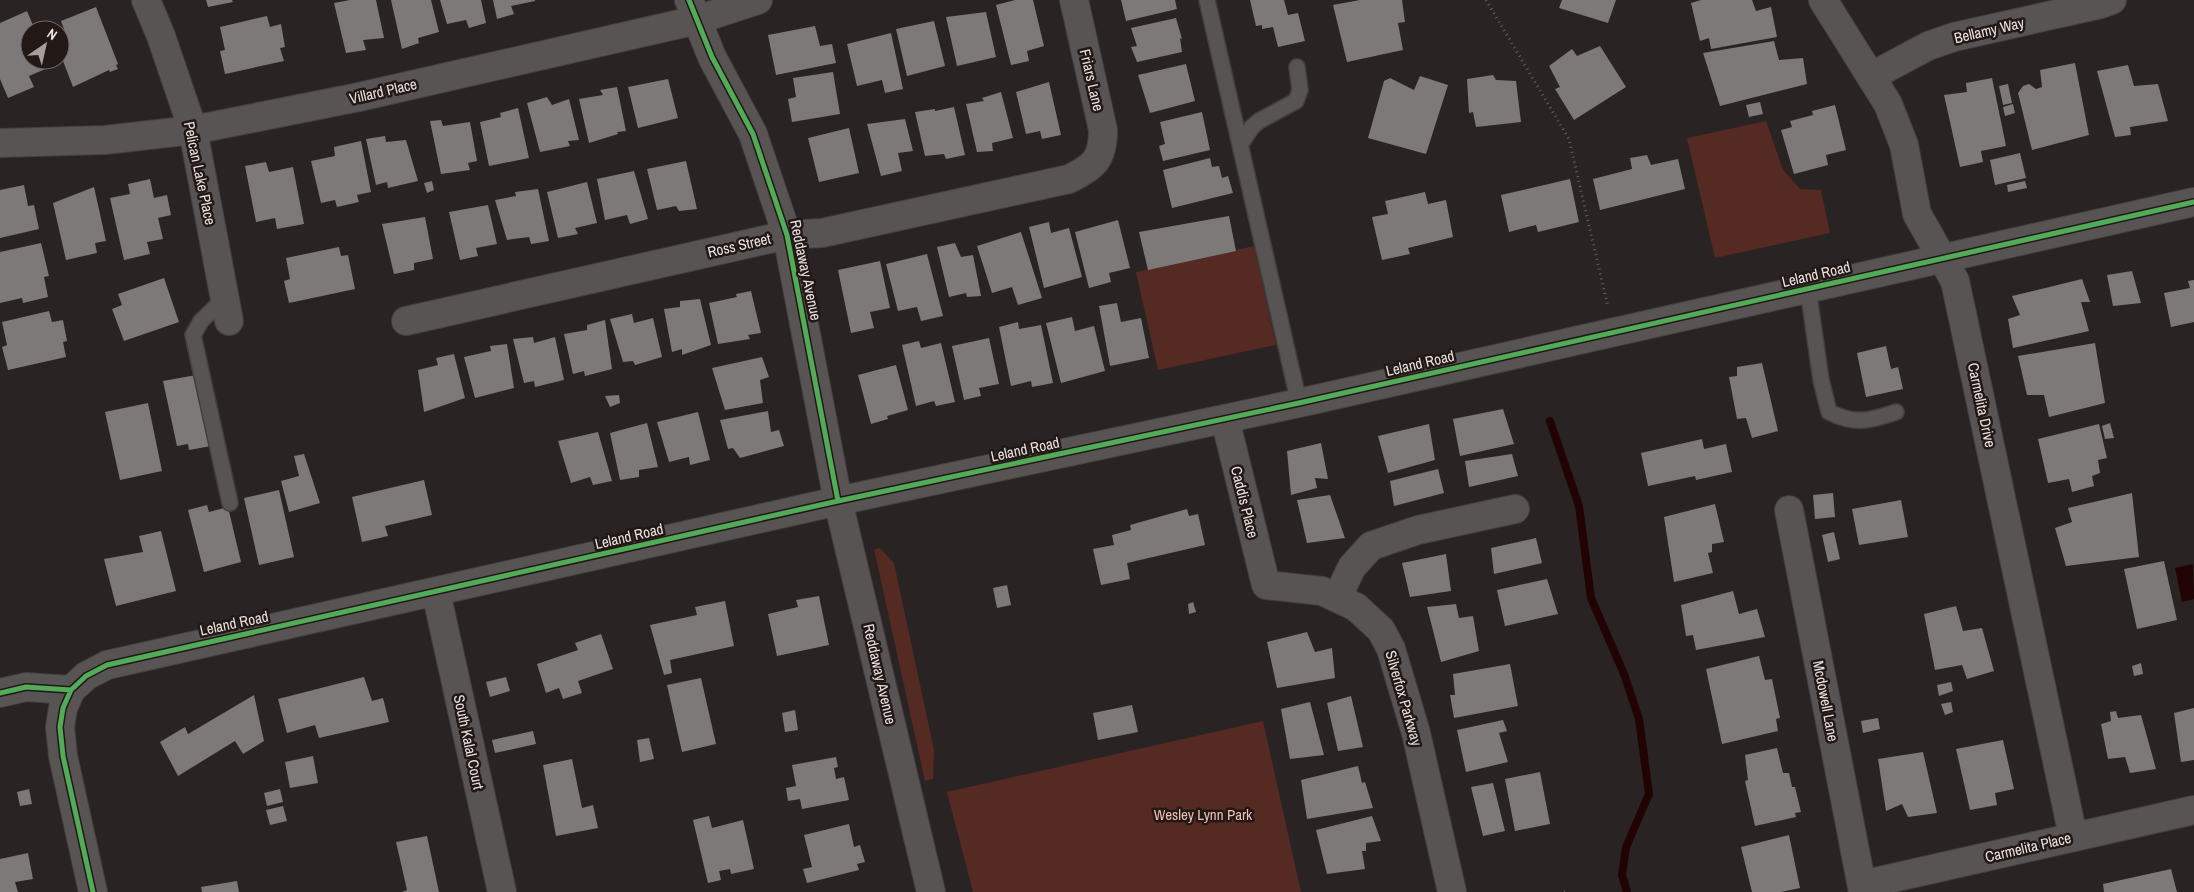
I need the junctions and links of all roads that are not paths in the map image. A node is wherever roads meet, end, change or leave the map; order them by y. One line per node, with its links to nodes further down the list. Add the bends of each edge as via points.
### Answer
1 (146, 0): 10 (street, Pelican Lake Place)
2 (758, 0): 7 (street, Villard Place)
3 (1074, 0): 13 (street, Friars Lane, via 1103,130 1103,145)
4 (1207, 0): 12 (lane)
5 (1823, 0): 9 (street, Carmelita Drive)
6 (2112, 0): 9 (street, Bellamy Way, via 1954,37 1928,46)
7 (693, 10): 10 (street, Villard Place, via 359,97); 15 (street, Reddaway Avenue, via 727,88 753,134)
8 (1297, 67): 12 (lane, via 1300,90 1296,101 1259,121)
9 (1872, 76): 16 (street, Carmelita Drive, via 1888,104 1904,144 1917,214)
10 (193, 130): 11 (street, Villard Place, via 104,140); 18 (street, Pelican Lake Place)
11 (0, 143)
12 (1240, 145): 20 (lane)
13 (1097, 160): 15 (street, Ross Street, via 1086,171 1069,179 822,232)
14 (2194, 202): 16 (street, Leland Road)
15 (787, 234): 19 (street, Ross Street); 23 (street, Reddaway Avenue)
16 (1943, 258): 17 (street, Leland Road); 33 (street, Carmelita Drive, via 1956,281)
17 (1808, 289): 20 (street, Leland Road); 21 (lane, via 1828,412 1846,421 1871,420)
18 (227, 309): 24 (lane, via 200,321 193,335)
19 (406, 321)
20 (1299, 403): 22 (street, Leland Road)
21 (1896, 412)
22 (1225, 419): 23 (street, Leland Road); 27 (street, Caddis Place)
23 (838, 501): 28 (street, Leland Road); 37 (street, Reddaway Avenue)
24 (230, 503)
25 (1516, 509): 29 (street, via 1418,530 1371,546 1352,567)
26 (1789, 510): 34 (street, Mcdowell Lane)
27 (1266, 585): 29 (street, Silverfox Parkway, via 1322,591)
28 (436, 592): 30 (street, Leland Road, via 107,665 86,676); 36 (street, South Kalal Court)
29 (1337, 598): 38 (street, Silverfox Parkway, via 1356,607 1380,630 1391,649 1416,733)
30 (70, 690): 31 (street, via 26,687); 35 (street, via 61,717 60,739)
31 (0, 693)
32 (2194, 810): 33 (street, Carmelita Place)
33 (2073, 836): 34 (street, Carmelita Place)
34 (1862, 888)
35 (94, 892)
36 (502, 892)
37 (931, 892)
38 (1452, 892)

